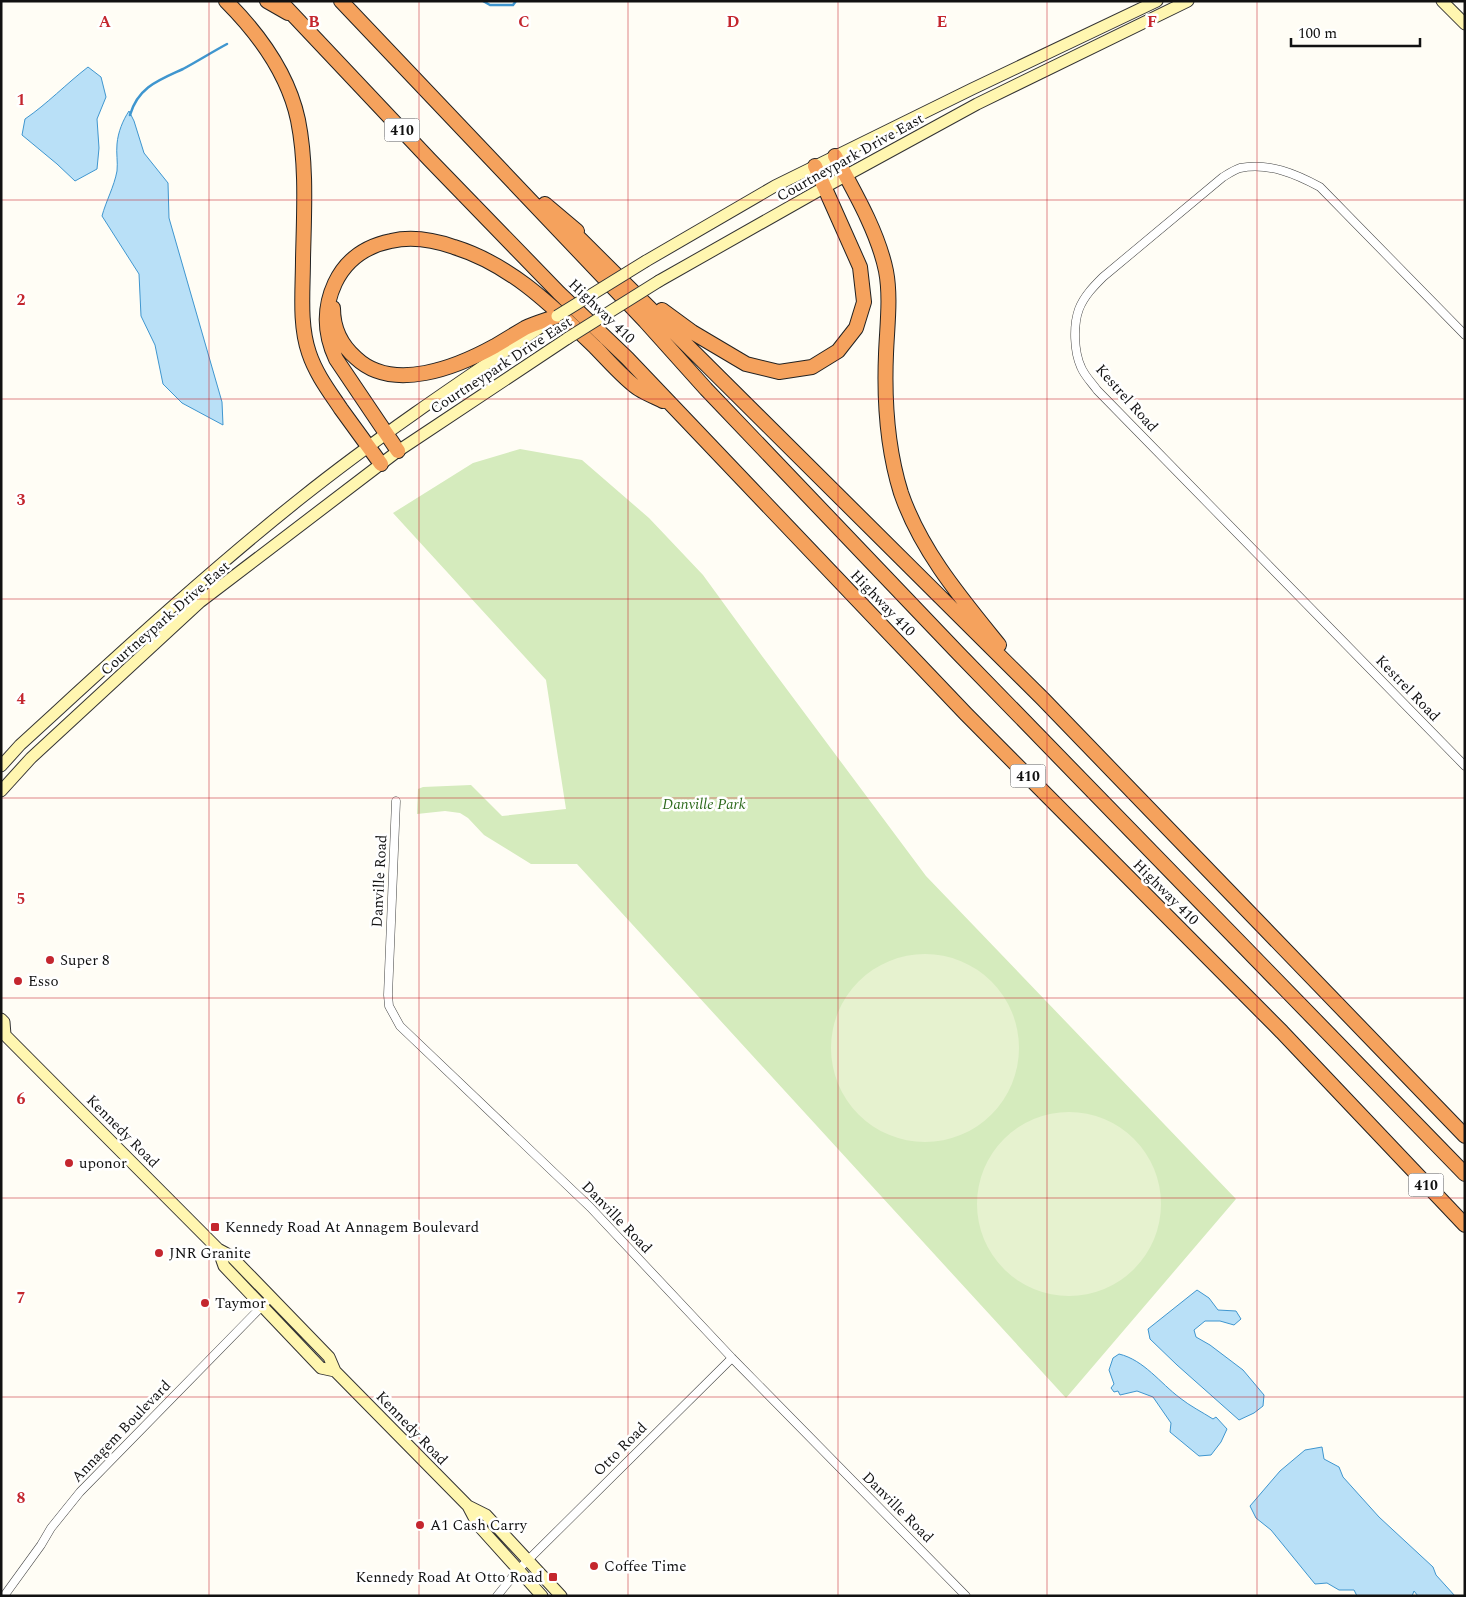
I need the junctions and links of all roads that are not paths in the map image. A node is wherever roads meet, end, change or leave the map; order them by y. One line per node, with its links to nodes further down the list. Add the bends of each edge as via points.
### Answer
1 (226, 1): 20 (highway, via 264,45 290,96 301,140 302,307 308,352 326,387)
2 (266, 1): 8 (highway)
3 (280, 1): 8 (highway, Highway 410 / 410)
4 (342, 1): 14 (highway); 31 (highway, via 953,647)
5 (1157, 1): 10 (main road, Courtneypark Drive East)
6 (1188, 1): 12 (main road, Courtneypark Drive East, via 977,104)
7 (1442, 1): 9 (main road)
8 (297, 18): 18 (highway, Highway 410 / 410, via 559,293)
9 (1465, 24)
10 (835, 156): 11 (main road, Courtneypark Drive East); 12 (highway)
11 (815, 166): 13 (highway); 16 (main road, Courtneypark Drive East, bridge, via 775,186)
12 (846, 176): 13 (main road, Courtneypark Drive East); 23 (highway, via 873,232 886,271 885,375 889,443 901,492 944,576)
13 (825, 187): 14 (highway, via 860,267 864,302 856,328 838,351 812,367 780,372 746,364 665,313 609,258); 21 (main road, Courtneypark Drive East, bridge, via 659,281)
14 (545, 204): 23 (highway)
15 (336, 280): 16 (highway, via 332,303 339,336 358,360 384,373 409,375 439,369); 18 (highway, via 353,258 385,242 425,240 466,250 518,278 638,389); 19 (highway, via 326,312 330,347)
16 (557, 316): 19 (main road, Courtneypark Drive East)
17 (1465, 335): 25 (street, Kestrel Road, via 1320,186 1278,169 1239,168 1222,177 1088,292 1079,309 1076,347 1081,368 1097,390)
18 (671, 404): 32 (highway, Highway 410 / 410, via 966,714 1282,1032)
19 (386, 434): 20 (main road, Courtneypark Drive East); 21 (highway)
20 (368, 447): 22 (highway); 24 (main road, Courtneypark Drive East, via 190,590)
21 (398, 451): 22 (main road, Courtneypark Drive East)
22 (381, 464): 26 (main road, Courtneypark Drive East, via 200,602 32,758)
23 (1043, 699): 30 (highway)
24 (1, 766)
25 (1465, 766)
26 (1, 791)
27 (396, 802): 36 (street, Danville Road, via 388,988 389,1006 400,1026 590,1206)
28 (1, 1019): 29 (main road, Kennedy Road, via 4,1022)
29 (3, 1034): 33 (main road, Kennedy Road)
30 (1465, 1135)
31 (1465, 1174)
32 (1465, 1225)
33 (218, 1249): 34 (main road, Kennedy Road, via 232,1256); 35 (main road, Kennedy Road, via 224,1266)
34 (271, 1297): 35 (street, Annagem Boulevard); 37 (main road, Kennedy Road, via 329,1358)
35 (262, 1306): 37 (main road, Kennedy Road, via 321,1368); 41 (street, Annagem Boulevard, via 80,1492)
36 (732, 1358): 39 (street, Otto Road); 45 (street, Danville Road)
37 (335, 1371): 38 (main road, Kennedy Road)
38 (468, 1506): 39 (main road, Kennedy Road, via 486,1515); 40 (main road, Kennedy Road, via 478,1525)
39 (528, 1559): 40 (street, Otto Road); 44 (main road, Kennedy Road)
40 (518, 1570): 42 (street, Otto Road); 43 (main road, Kennedy Road)
41 (4, 1596)
42 (497, 1596)
43 (542, 1596)
44 (561, 1596)
45 (966, 1596)

